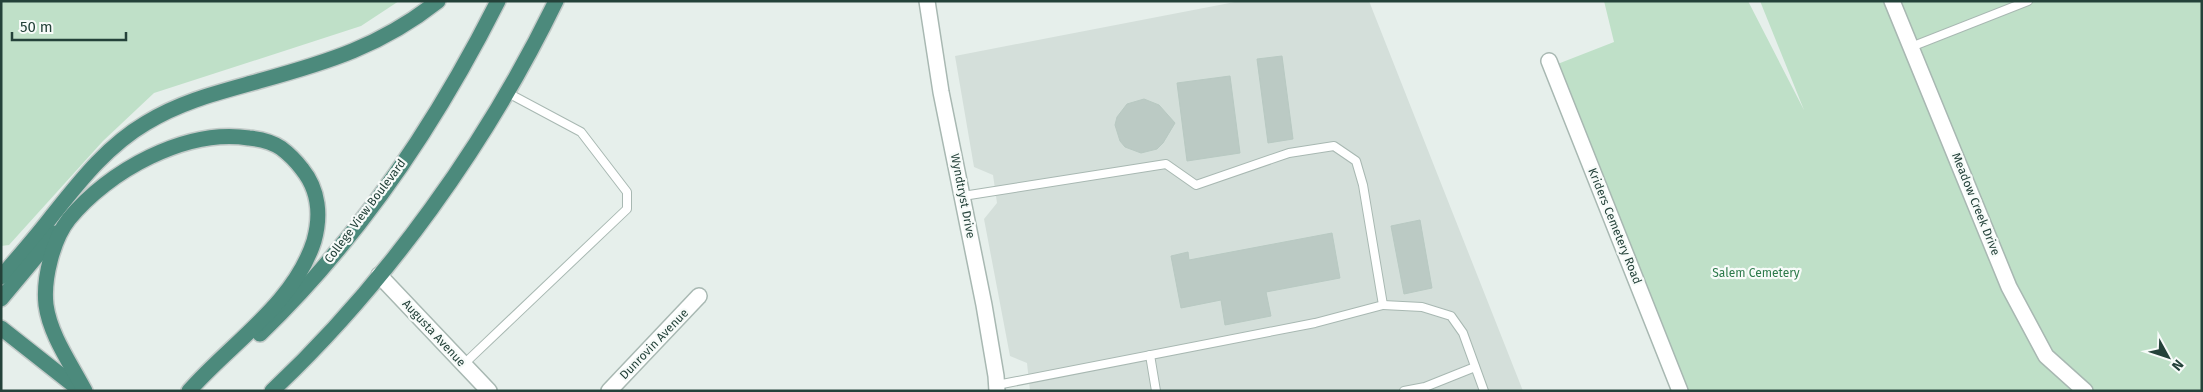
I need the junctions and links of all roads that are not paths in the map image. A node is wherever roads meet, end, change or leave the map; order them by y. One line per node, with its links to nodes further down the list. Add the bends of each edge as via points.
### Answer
1 (438, 1): 12 (highway, via 403,26 359,50 203,96 145,123 100,159)
2 (498, 1): 28 (highway, College View Boulevard, via 450,91 341,246 280,315)
3 (556, 1): 9 (highway)
4 (927, 1): 10 (street, Wyndtryst Drive, via 941,92)
5 (1892, 1): 7 (street, Meadow Creek Drive)
6 (2028, 1): 7 (lane)
7 (1911, 47): 35 (street, Meadow Creek Drive, via 2009,286 2046,356)
8 (1549, 61): 34 (street, Kriders Cemetery Road)
9 (506, 92): 14 (highway, via 442,192); 21 (lane, via 581,132 627,192 627,209)
10 (963, 196): 18 (lane, via 1166,164 1196,184 1289,153 1334,146 1356,161); 24 (street, Wyndtryst Drive)
11 (68, 220): 17 (highway); 26 (highway, via 49,264 46,305 59,342); 27 (highway, via 127,169 165,150 209,138 241,136 270,142 288,154 305,173 318,203 313,242 302,266 266,314)
12 (43, 228): 13 (highway); 15 (highway)
13 (1, 261)
14 (379, 275): 21 (street, Augusta Avenue); 23 (highway)
15 (1, 277)
16 (699, 296): 30 (street, Dunrovin Avenue)
17 (1, 299)
18 (1383, 305): 20 (lane, via 1315,323); 22 (lane, via 1422,308 1451,316 1462,333)
19 (1, 328): 25 (highway)
20 (1150, 355): 24 (lane); 31 (lane)
21 (464, 364): 29 (street, Augusta Avenue)
22 (1475, 367): 32 (lane, via 1425,387); 33 (lane)
23 (276, 388)
24 (997, 388)
25 (81, 391)
26 (85, 391)
27 (189, 391)
28 (195, 391)
29 (489, 391)
30 (609, 391)
31 (1156, 391)
32 (1404, 391)
33 (1484, 391)
34 (1680, 391)
35 (2085, 391)

